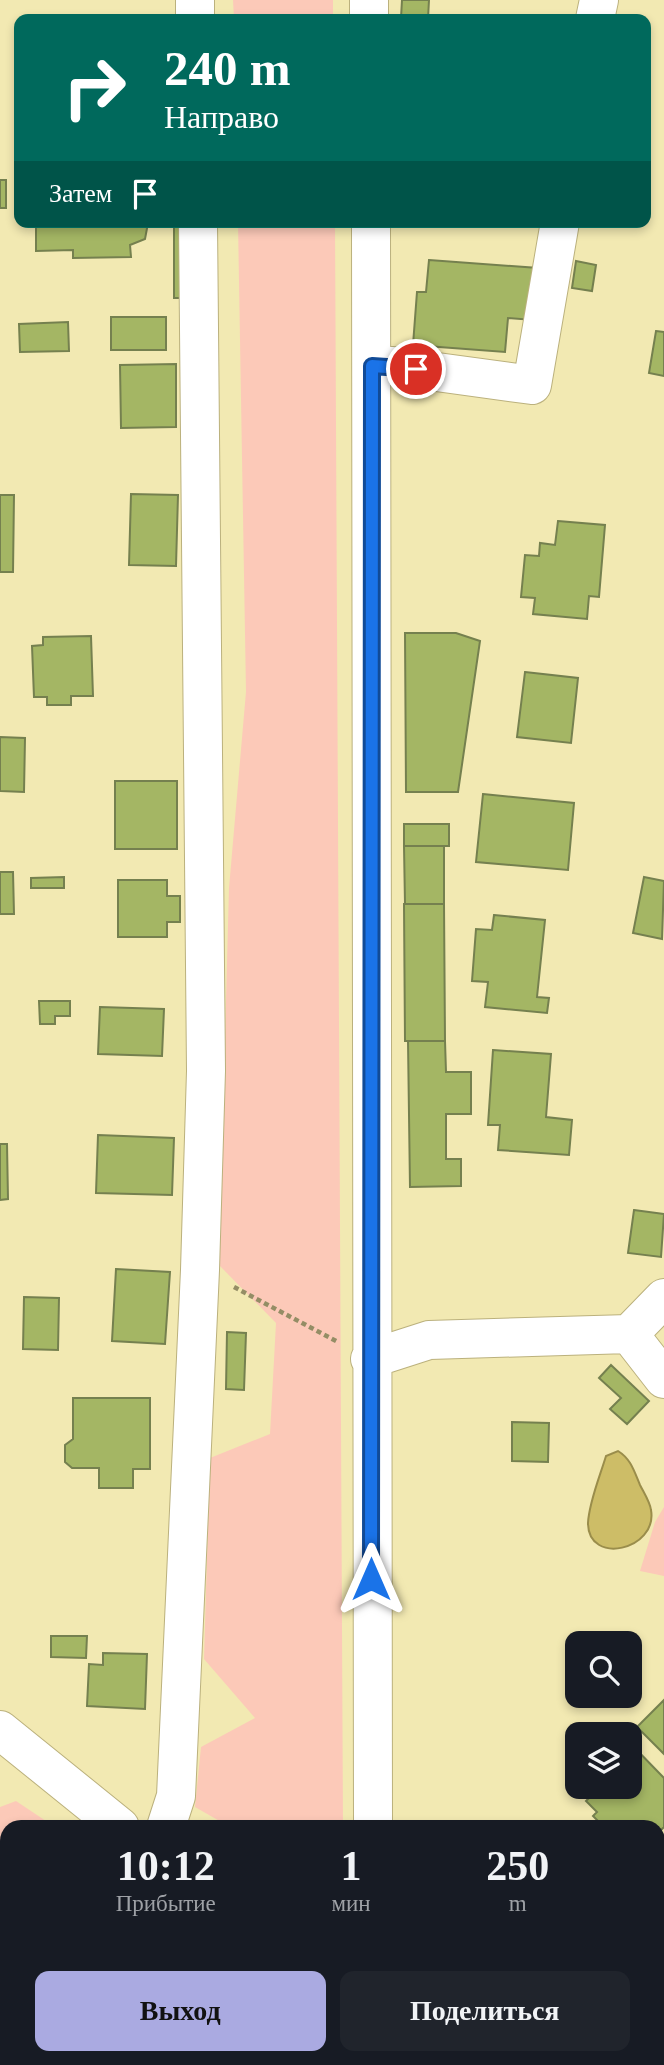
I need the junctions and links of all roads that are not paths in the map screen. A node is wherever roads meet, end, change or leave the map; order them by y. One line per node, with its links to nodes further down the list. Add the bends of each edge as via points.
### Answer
1 (198, 228): 11 (street, via 206,1057 176,1796)
2 (371, 228): 4 (street)
3 (559, 228): 4 (street, via 532,385)
4 (372, 366): 7 (street)
5 (664, 1298): 6 (street)
6 (629, 1334): 7 (street, via 429,1340); 8 (street)
7 (370, 1359): 12 (street)
8 (664, 1379)
9 (0, 1730): 10 (street)
10 (111, 1820)
11 (168, 1820)
12 (373, 1820)

